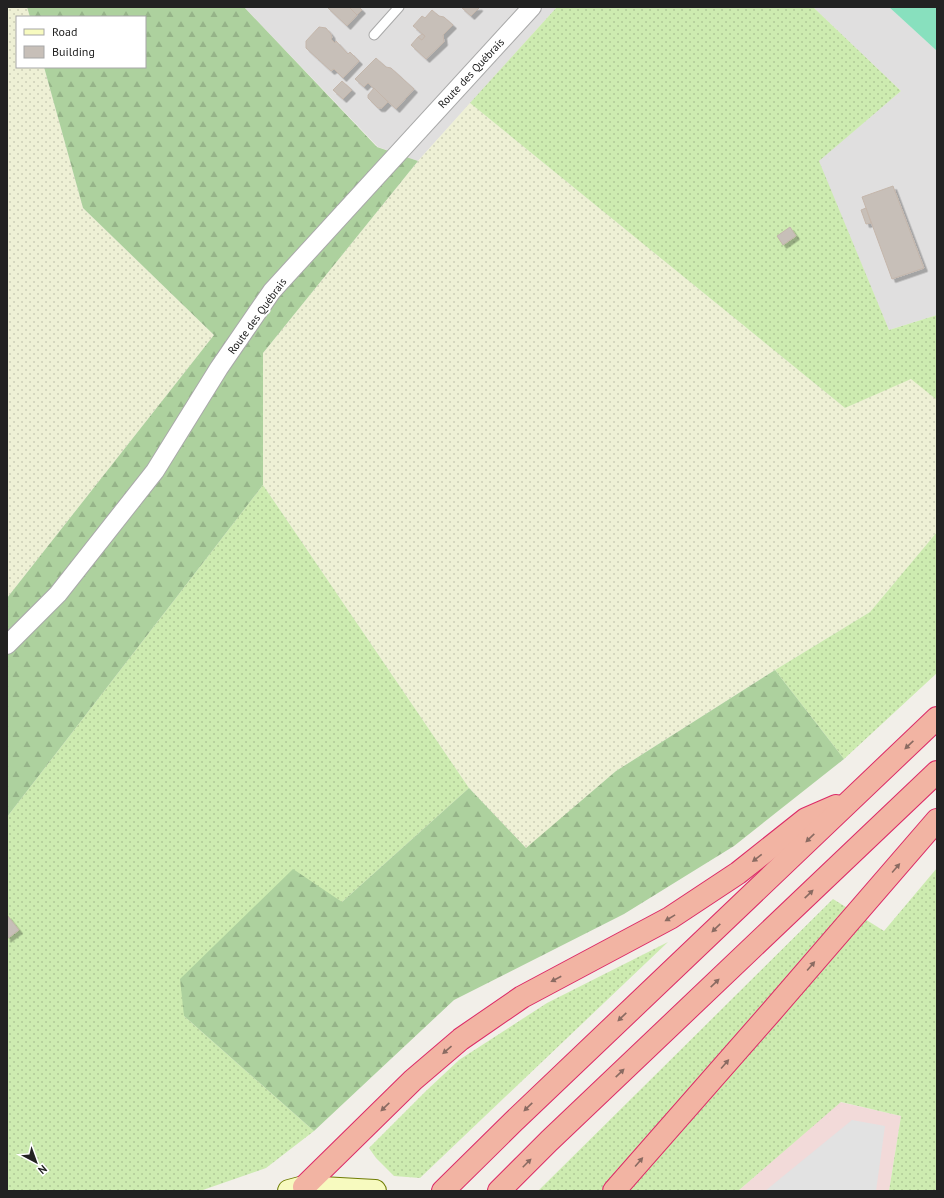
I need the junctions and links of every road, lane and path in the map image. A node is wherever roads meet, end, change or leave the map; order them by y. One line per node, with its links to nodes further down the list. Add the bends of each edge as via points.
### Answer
1 (399, 7): 3 (lane)
2 (532, 7): 4 (street, Route des Québrais, via 272,291 219,368 156,471 58,594)
3 (374, 35)
4 (7, 645)
5 (937, 718): 7 (highway, one-way to 7)
6 (937, 772): 12 (highway, one-way to 6, via 549,1141)
7 (849, 801): 9 (highway, one-way to 9, via 806,819 738,873 670,918 522,997 460,1039); 11 (highway, one-way to 11, via 518,1116)
8 (937, 820): 13 (highway, one-way to 8)
9 (296, 1189): 10 (main road)
10 (375, 1191)
11 (443, 1191)
12 (500, 1191)
13 (614, 1191)

